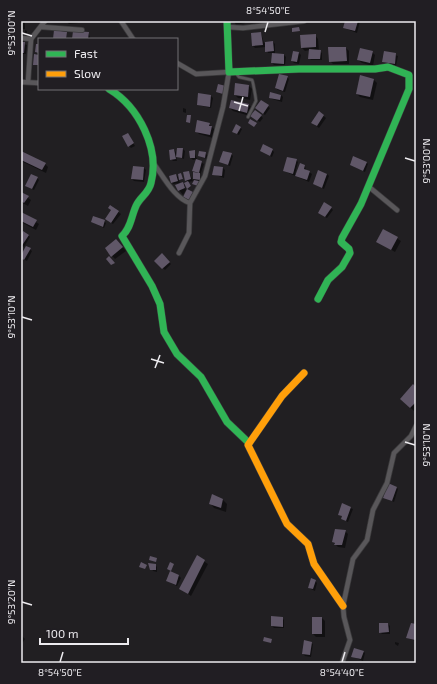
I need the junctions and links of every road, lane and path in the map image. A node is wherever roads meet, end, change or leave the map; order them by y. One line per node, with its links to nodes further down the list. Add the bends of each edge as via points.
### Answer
1 (45, 21): 5 (street)
2 (121, 21): 8 (street)
3 (304, 21): 4 (street, via 243,28)
4 (228, 24): 11 (street)
5 (42, 27): 6 (street); 9 (street)
6 (82, 30)
7 (21, 38): 9 (street)
8 (132, 38)
9 (31, 39): 13 (street)
10 (178, 64): 11 (street, via 196,74)
11 (232, 72): 16 (lane, via 239,77 252,80 254,84 256,101); 18 (street, via 388,67 409,75 409,89); 19 (street, via 205,176)
12 (21, 82): 13 (street)
13 (28, 82): 14 (street)
14 (38, 83)
15 (112, 90): 17 (street, via 129,104 150,143)
16 (248, 117)
17 (154, 164): 19 (street, via 175,193); 25 (street, via 148,194 137,205 133,219 122,236 152,286 160,304 164,332 177,354 201,376 227,422)
18 (368, 186): 20 (street); 22 (street, via 352,223 342,235 341,242 350,253 342,267 328,280)
19 (190, 203): 21 (street, via 189,233)
20 (397, 210)
21 (179, 253)
22 (318, 299)
23 (304, 373): 25 (street, via 282,396)
24 (416, 426): 26 (street, via 394,453 387,483 373,510 368,540 353,559)
25 (249, 443): 26 (street, via 264,480 287,524 308,544 314,564)
26 (343, 606): 27 (street, via 350,640)
27 (342, 663)

